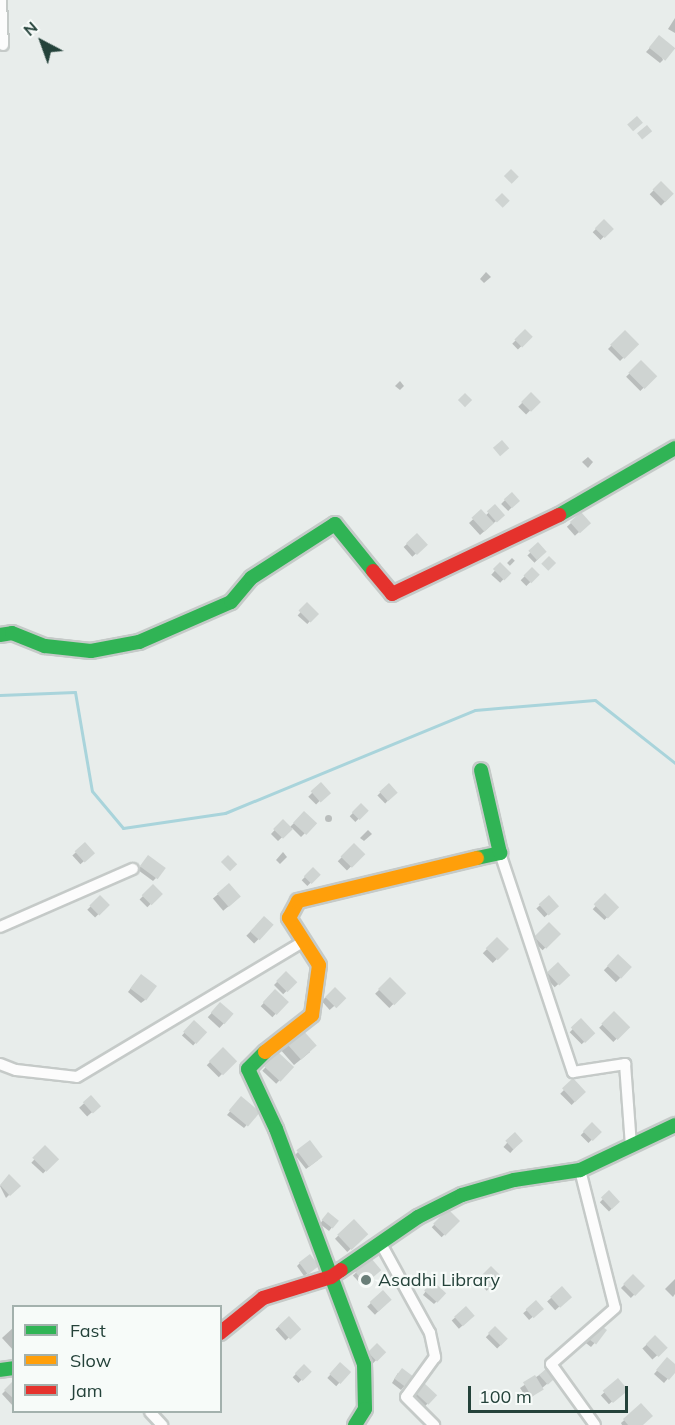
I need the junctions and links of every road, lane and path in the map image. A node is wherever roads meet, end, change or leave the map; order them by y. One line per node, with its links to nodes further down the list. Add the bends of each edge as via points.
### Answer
1 (1, 0): 2 (street)
2 (3, 45)
3 (675, 448): 4 (street, via 582,504 392,594 335,524 251,578 231,602 139,642 91,651 45,646 12,633)
4 (0, 635)
5 (481, 770): 6 (street)
6 (500, 853): 9 (street, via 298,901 289,918); 12 (street, via 573,1072 625,1064)
7 (133, 869): 8 (street)
8 (0, 927)
9 (303, 942): 10 (street, via 77,1077 16,1070); 15 (street, via 319,965 312,1015 282,1035 248,1069 276,1129)
10 (0, 1064)
11 (675, 1125): 12 (street)
12 (631, 1146): 13 (street)
13 (580, 1170): 14 (street, via 514,1180 462,1196 417,1217); 21 (street, via 615,1308 551,1364)
14 (380, 1242): 15 (street); 20 (street, via 430,1333 435,1358 406,1397)
15 (331, 1277): 16 (street, via 263,1298); 19 (street, via 364,1364 365,1409)
16 (222, 1331)
17 (151, 1413): 18 (street)
18 (162, 1425)
19 (355, 1425)
20 (434, 1425)
21 (595, 1425)

